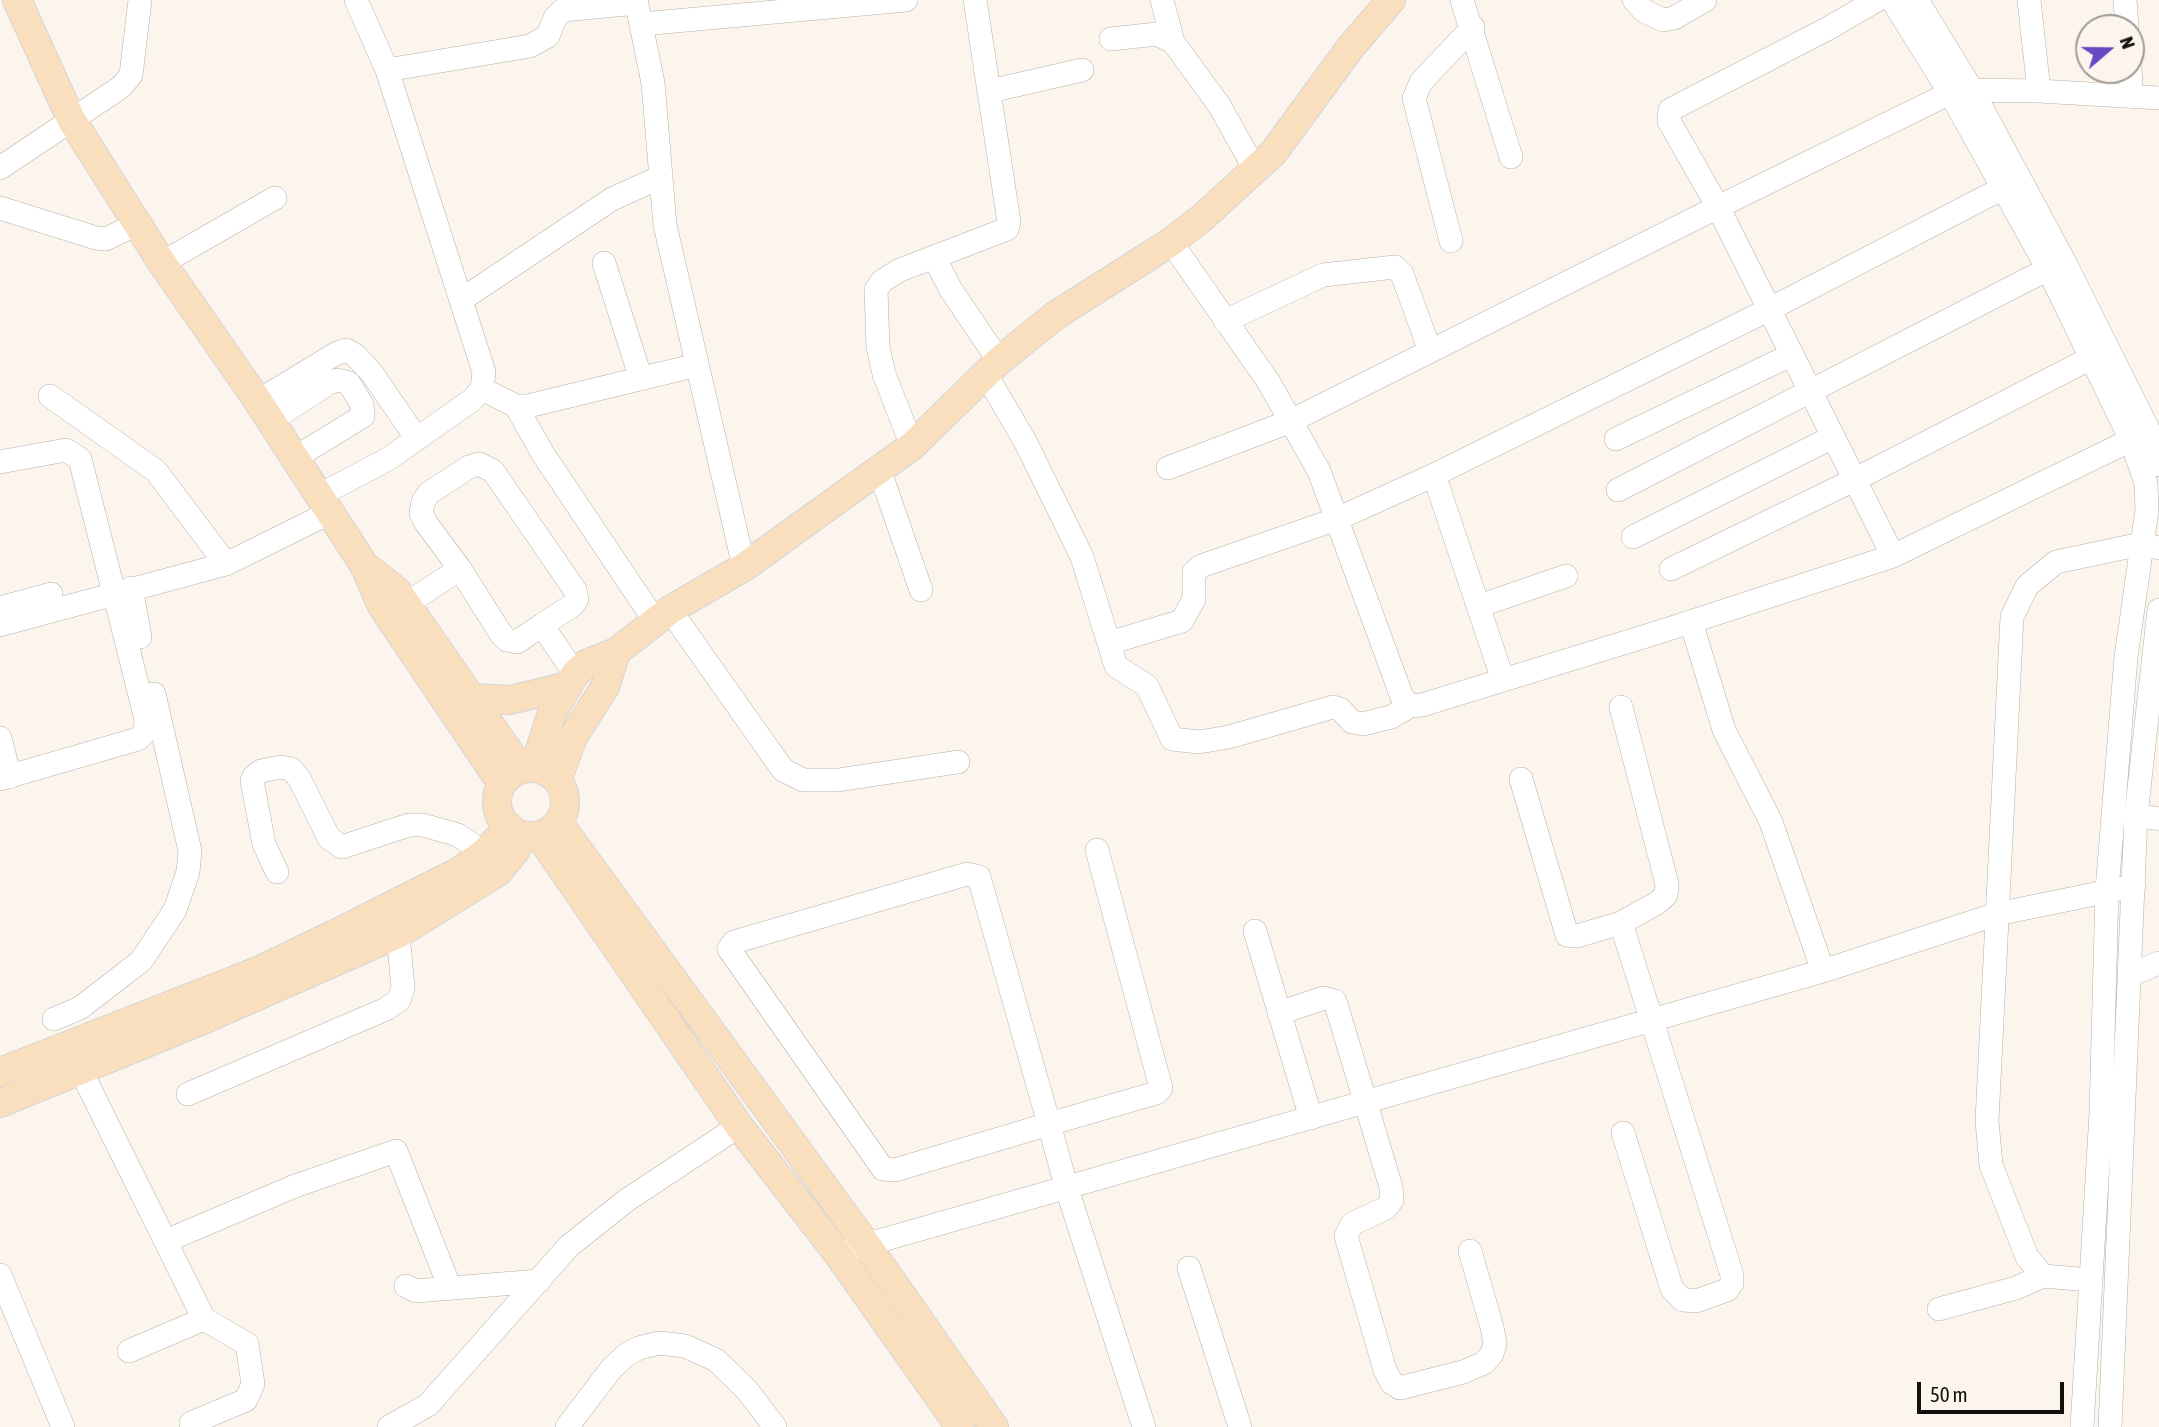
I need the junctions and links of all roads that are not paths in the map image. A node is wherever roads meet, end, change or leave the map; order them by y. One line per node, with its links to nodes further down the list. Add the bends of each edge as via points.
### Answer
1 (17, 0): 27 (main road)
2 (140, 0): 27 (street, via 131,75 121,87)
3 (356, 0): 19 (street)
4 (906, 0): 15 (street)
5 (975, 0): 22 (street)
6 (1162, 0): 18 (street)
7 (1391, 0): 30 (main road)
8 (1462, 0): 16 (street)
9 (1634, 0): 10 (street, via 1663,20)
10 (1705, 0)
11 (1877, 0): 34 (street, via 1670,110 1669,121)
12 (1892, 0): 23 (street)
13 (1917, 0): 23 (street)
14 (2029, 0): 24 (street)
15 (638, 9): 19 (street, via 564,10 548,36 530,46); 31 (street, via 653,83)
16 (1473, 27): 28 (street); 37 (street, via 1421,82 1415,98)
17 (1111, 39): 18 (street, via 1157,34)
18 (1174, 42): 30 (street, via 1219,105)
19 (387, 70): 43 (street)
20 (1082, 70): 22 (street)
21 (2131, 84): 25 (street)
22 (990, 91): 39 (street, via 1007,229)
23 (1961, 92): 24 (street); 32 (street); 34 (street); 65 (street, via 2108,346 2149,431)
24 (2039, 92): 25 (street)
25 (2132, 97): 26 (street)
26 (2159, 98)
27 (71, 119): 29 (street); 36 (main road)
28 (1511, 157)
29 (0, 168)
30 (1256, 171): 38 (main road)
31 (661, 177): 43 (street, via 612,198); 49 (street, via 665,225)
32 (2003, 188): 42 (street); 44 (street)
33 (275, 198): 40 (street)
34 (1718, 207): 44 (street); 46 (street)
35 (0, 208): 36 (street, via 96,238 106,239)
36 (137, 224): 40 (main road)
37 (1451, 241)
38 (1171, 242): 45 (street); 50 (main road, via 1056,315)
39 (934, 257): 50 (street); 62 (street, via 882,281 876,290 884,374)
40 (162, 263): 56 (main road)
41 (604, 263): 51 (street)
42 (2048, 269): 48 (street); 53 (street)
43 (461, 300): 52 (street, via 484,372)
44 (1768, 310): 47 (street); 68 (street)
45 (1225, 321): 46 (street, via 1324,275 1395,267 1402,274); 57 (street)
46 (1430, 351): 57 (street)
47 (1791, 355): 53 (street); 60 (street)
48 (2092, 357): 61 (street); 69 (street)
49 (697, 365): 51 (street); 78 (street)
50 (993, 368): 62 (main road); 92 (street, via 1082,557)
51 (641, 379): 55 (street)
52 (482, 389): 55 (street); 59 (street)
53 (1811, 394): 58 (street); 70 (street)
54 (50, 396): 76 (street, via 156,471)
55 (516, 405): 88 (street, via 543,454)
56 (264, 411): 59 (street, via 346,350 371,372); 63 (main road); 63 (street, via 338,380 349,383 356,394 363,416 358,422)
57 (1291, 421): 66 (street); 72 (street, via 1319,471)
58 (1833, 437): 69 (street); 73 (street)
59 (417, 439): 71 (street)
60 (1616, 439)
61 (2131, 440): 74 (street, via 2146,483); 75 (street)
62 (912, 446): 67 (main road)
63 (293, 459): 71 (main road)
64 (0, 462): 82 (street, via 66,450 80,459)
65 (2159, 465)
66 (1168, 468)
67 (879, 469): 78 (main road); 83 (street)
68 (1434, 475): 72 (street); 85 (street)
69 (1854, 480): 75 (street); 80 (street)
70 (1618, 490)
71 (324, 504): 76 (street); 77 (main road)
72 (1338, 519): 92 (street, via 1201,566 1194,572 1194,598 1182,621); 97 (street, via 1402,697)
73 (1633, 537)
74 (2150, 546): 111 (street, via 2126,657); 112 (street, via 2056,562 2038,574 2017,601 2012,617)
75 (1893, 556): 89 (street)
76 (226, 564): 82 (street, via 160,584)
77 (364, 565): 84 (main road); 101 (main road, via 382,606)
78 (744, 567): 88 (main road)
79 (460, 569): 84 (street); 91 (street, via 507,640 524,639); 91 (street, via 421,513 429,493 479,464 493,471 575,590 573,605)
80 (1671, 569)
81 (1566, 576): 85 (street)
82 (118, 586): 86 (street); 90 (street); 102 (street, via 145,732 138,739); 120 (street, via 190,851 188,872 175,910 141,961 80,1007)
83 (921, 590)
84 (406, 604): 96 (main road)
85 (1479, 606): 95 (street)
86 (0, 608)
87 (2159, 610): 104 (street)
88 (663, 615): 93 (main road); 100 (street, via 783,770 803,780 838,780)
89 (1691, 622): 95 (street); 117 (street, via 1724,730 1771,822)
90 (0, 625)
91 (542, 625): 94 (street)
92 (1109, 643): 97 (street, via 1116,667 1147,686 1167,732 1180,741 1228,737 1333,707 1352,722 1363,724)
93 (616, 652): 94 (main road, via 586,664); 101 (main road, via 604,687 573,737)
94 (570, 680): 96 (main road, via 510,701); 101 (main road)
95 (1503, 680): 97 (street)
96 (472, 698): 101 (main road)
97 (1410, 706)
98 (1621, 707): 113 (street, via 1667,884 1666,895)
99 (0, 738): 102 (street)
100 (958, 762)
101 (529, 775): 106 (main road, via 498,807); 106 (main road, via 565,801)
102 (5, 778)
103 (1521, 779): 113 (street, via 1567,935)
104 (2136, 815): 105 (street); 110 (street)
105 (2159, 819)
106 (532, 830): 108 (main road); 115 (main road, via 498,872); 129 (main road); 133 (main road)
107 (1097, 849): 128 (street, via 1161,1088)
108 (484, 853): 109 (street, via 458,835 423,825 409,825 342,847 329,838 299,778 291,769 281,767 261,771 252,782 264,844); 123 (main road, via 424,891 258,971)
109 (277, 872)
110 (2134, 886): 111 (street); 118 (street)
111 (2107, 890): 112 (street); 139 (street)
112 (1997, 914): 117 (street); 138 (street, via 1987,1121 1991,1165 2026,1257)
113 (1621, 923): 121 (street)
114 (1255, 931): 119 (street)
115 (398, 934): 122 (main road); 124 (street, via 403,988 399,1000)
116 (2159, 963): 118 (street)
117 (1823, 971): 121 (street)
118 (2130, 975): 156 (street)
119 (1279, 1013): 125 (street, via 1324,998 1335,1001); 127 (street)
120 (54, 1018)
121 (1650, 1021): 125 (street); 130 (street, via 1732,1275 1727,1290 1696,1301 1683,1300 1672,1289)
122 (81, 1070): 126 (main road); 132 (street)
123 (0, 1072)
124 (188, 1094)
125 (1367, 1102): 127 (street); 134 (street, via 1392,1200 1386,1208 1352,1224 1346,1236 1385,1370 1400,1388 1463,1372 1492,1354 1492,1327)
126 (0, 1103)
127 (1311, 1118): 131 (street)
128 (1049, 1124): 128 (street, via 895,1170 883,1169 729,949 734,942 967,874 979,877); 131 (street)
129 (739, 1126): 135 (main road); 140 (street, via 597,1222)
130 (1623, 1133)
131 (1067, 1189): 133 (street); 153 (street)
132 (166, 1241): 142 (street, via 295,1186 396,1151); 144 (street)
133 (866, 1244): 135 (street); 152 (main road)
134 (1470, 1251)
135 (838, 1254): 151 (main road)
136 (1189, 1268): 154 (street)
137 (0, 1275): 147 (street)
138 (2043, 1276): 139 (street); 143 (street)
139 (2091, 1280): 155 (street)
140 (539, 1281): 142 (street); 148 (street, via 428,1405)
141 (406, 1286): 142 (street, via 416,1291)
142 (450, 1288)
143 (1939, 1310)
144 (204, 1319): 145 (street); 146 (street, via 247,1344 253,1384 246,1400)
145 (129, 1351)
146 (191, 1423)
147 (63, 1427)
148 (388, 1427)
149 (567, 1427): 150 (street, via 626,1355 659,1343 685,1346 716,1360)
150 (775, 1427)
151 (960, 1427)
152 (994, 1427)
153 (1144, 1427)
154 (1240, 1427)
155 (2082, 1427)
156 (2110, 1427)

